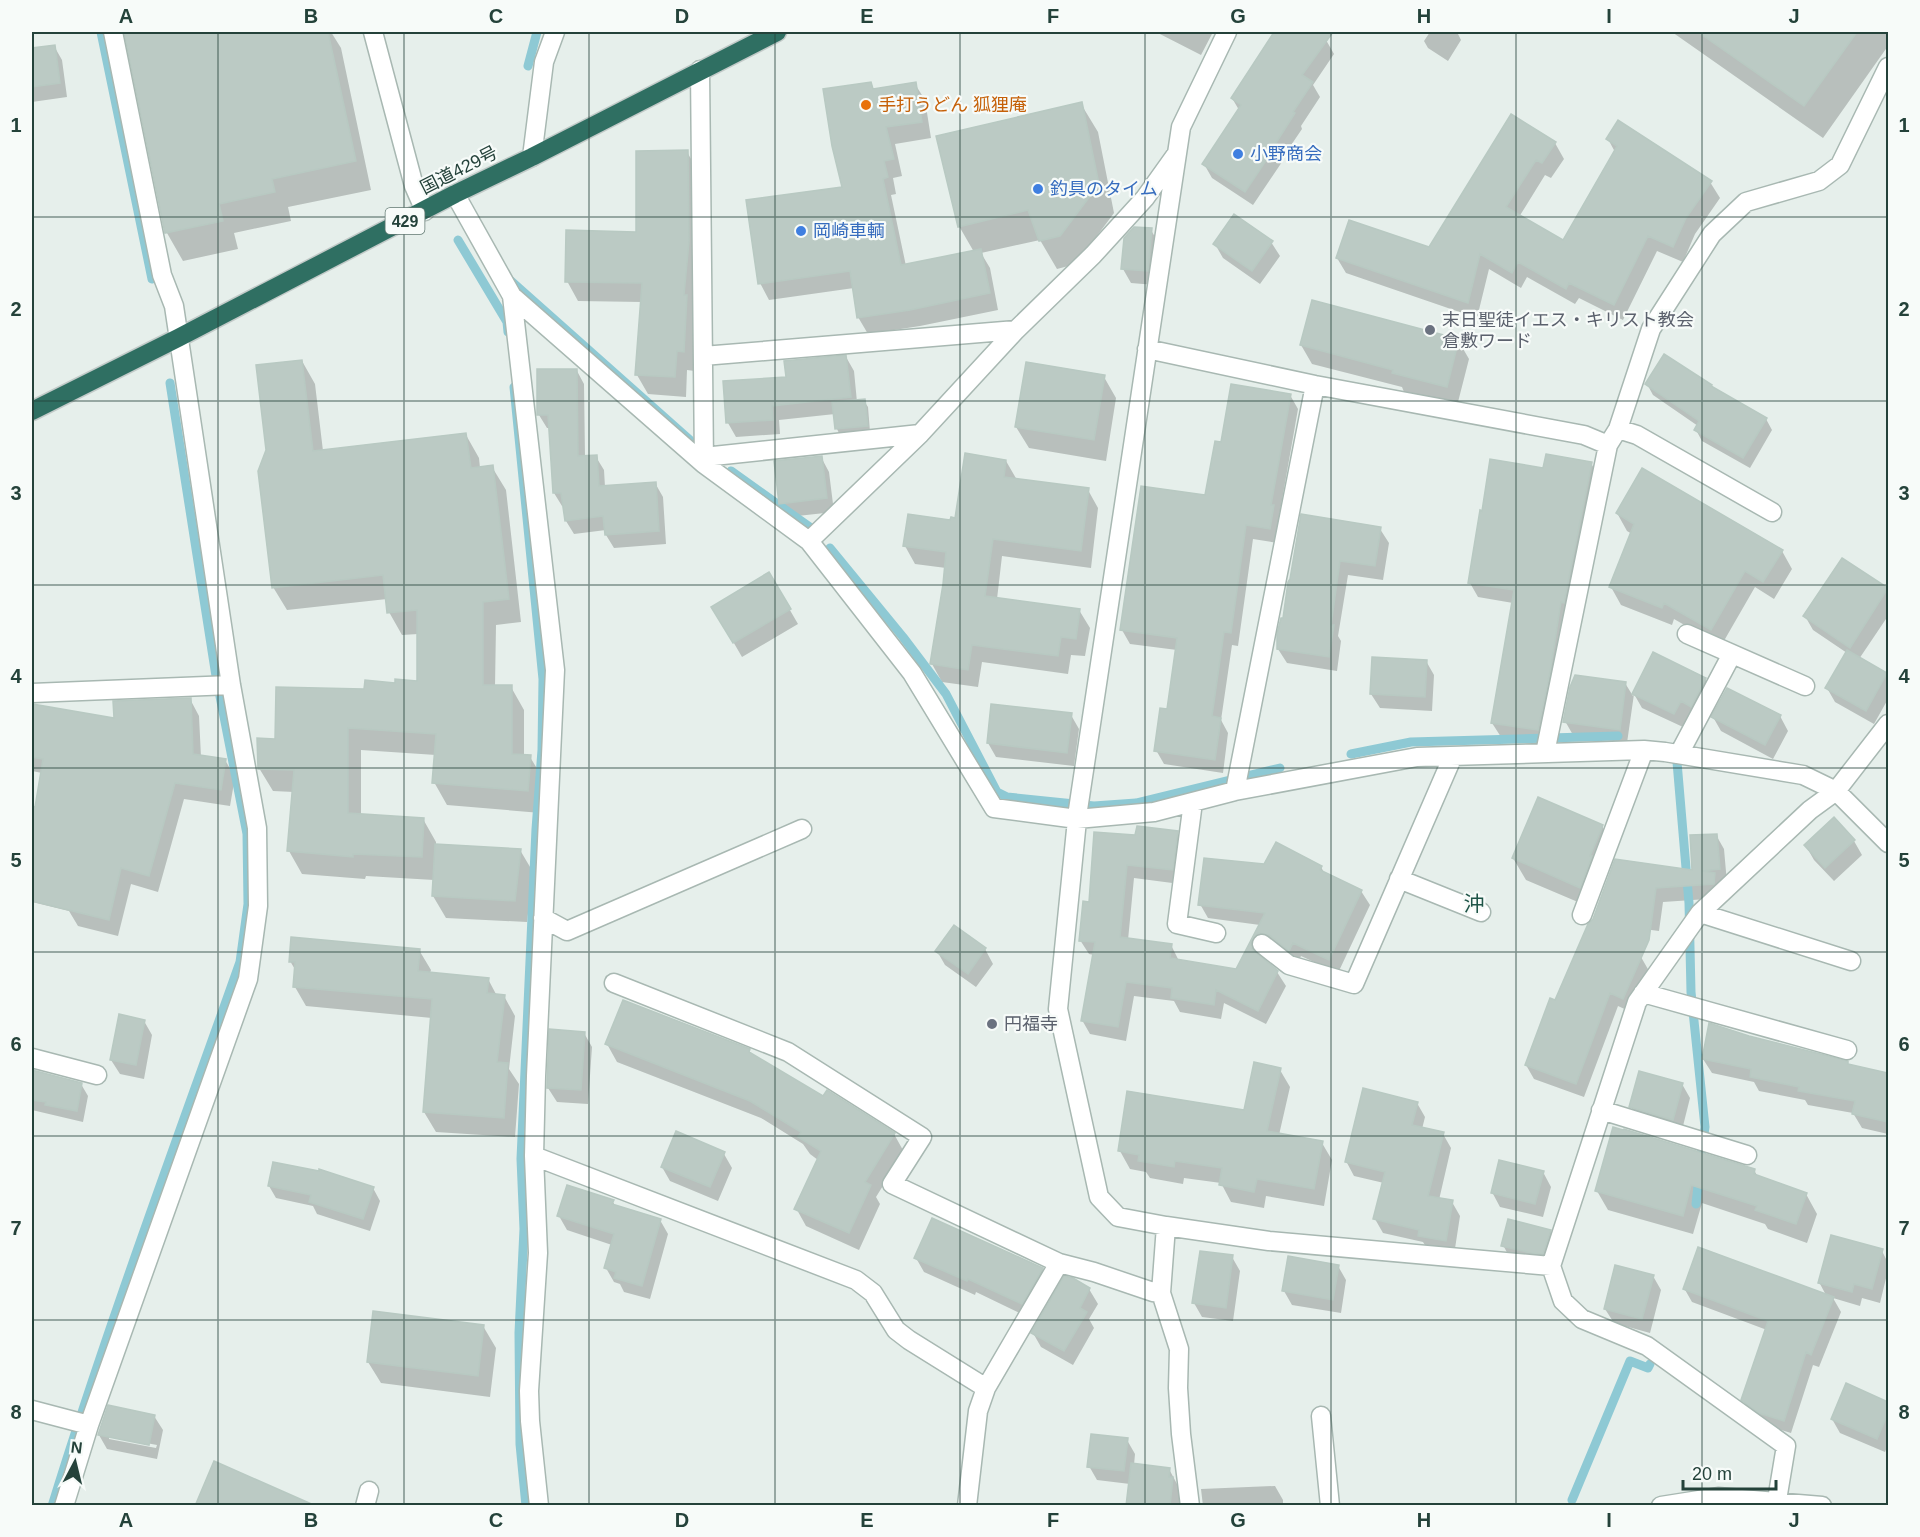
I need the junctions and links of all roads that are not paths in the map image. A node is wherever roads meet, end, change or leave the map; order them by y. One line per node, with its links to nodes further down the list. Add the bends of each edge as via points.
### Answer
1 (113, 32): 14 (street)
2 (373, 32): 11 (street, via 414,186)
3 (555, 32): 9 (street, via 544,62)
4 (777, 32): 7 (highway, 国道429号 / 429)
5 (1227, 32): 8 (street, via 1181,128)
6 (1888, 67): 19 (street, via 1840,165 1820,181 1746,202 1712,234 1651,329)
7 (700, 70): 9 (highway, 国道429号 / 429); 16 (street)
8 (1177, 153): 13 (street, via 1145,198); 15 (street)
9 (532, 157): 10 (highway, 国道429号 / 429)
10 (455, 194): 11 (highway, 国道429号 / 429); 12 (street)
11 (425, 211): 14 (highway, 国道429号 / 429)
12 (512, 296): 22 (street); 44 (street, via 555,670)
13 (1016, 330): 16 (street); 20 (street)
14 (178, 338): 18 (highway, 国道429号 / 429); 27 (street)
15 (1147, 349): 17 (street); 38 (street)
16 (703, 356): 22 (street)
17 (1315, 385): 21 (street, via 1584,435); 35 (street)
18 (32, 411)
19 (1618, 429): 21 (street); 23 (street, via 1637,435)
20 (920, 434): 22 (street); 24 (street)
21 (1608, 446): 31 (street)
22 (704, 461): 24 (street)
23 (1772, 512)
24 (809, 542): 38 (street, via 912,673 994,808)
25 (1687, 634): 26 (street)
26 (1732, 654): 28 (street); 33 (street)
27 (222, 685): 29 (street); 64 (street, via 257,828 258,906 248,979)
28 (1804, 686)
29 (32, 693)
30 (1888, 724): 36 (street)
31 (1548, 742): 32 (street); 34 (street)
32 (1644, 750): 33 (street); 43 (street)
33 (1679, 754): 36 (street, via 1803,775)
34 (1453, 756): 35 (street, via 1417,757); 41 (street)
35 (1236, 782): 37 (street)
36 (1836, 791): 40 (street); 45 (street, via 1810,810)
37 (1193, 802): 38 (street, via 1154,812); 46 (street, via 1177,924)
38 (1078, 809): 57 (street, via 1058,1009 1099,1197 1118,1217)
39 (802, 829): 44 (street, via 567,931)
40 (1888, 843)
41 (1399, 879): 42 (street); 47 (street, via 1354,984 1289,965)
42 (1481, 912)
43 (1582, 915)
44 (543, 918): 56 (street)
45 (1693, 923): 48 (street); 50 (street)
46 (1216, 933)
47 (1262, 944)
48 (1851, 961)
49 (614, 983): 58 (street, via 788,1052 922,1137 892,1184)
50 (1643, 993): 51 (street); 54 (street)
51 (1847, 1050)
52 (32, 1058): 53 (street)
53 (97, 1075)
54 (1601, 1110): 55 (street); 59 (street)
55 (1747, 1155)
56 (534, 1156): 61 (street, via 856,1280 873,1293 896,1330); 67 (street, via 538,1253 529,1391)
57 (1166, 1226): 59 (street, via 1269,1241); 60 (street)
58 (1059, 1263): 60 (street); 61 (street)
59 (1551, 1266): 65 (street, via 1563,1301 1582,1319 1647,1346 1786,1446)
60 (1161, 1293): 69 (street, via 1179,1349 1181,1434)
61 (986, 1388): 68 (street, via 978,1411)
62 (32, 1410): 64 (street)
63 (1321, 1416): 70 (street)
64 (83, 1423): 66 (street)
65 (1776, 1504): 71 (street, via 1718,1497); 72 (street)
66 (64, 1506)
67 (539, 1506)
68 (967, 1506)
69 (1190, 1506)
70 (1330, 1506)
71 (1661, 1506)
72 (1822, 1506)

